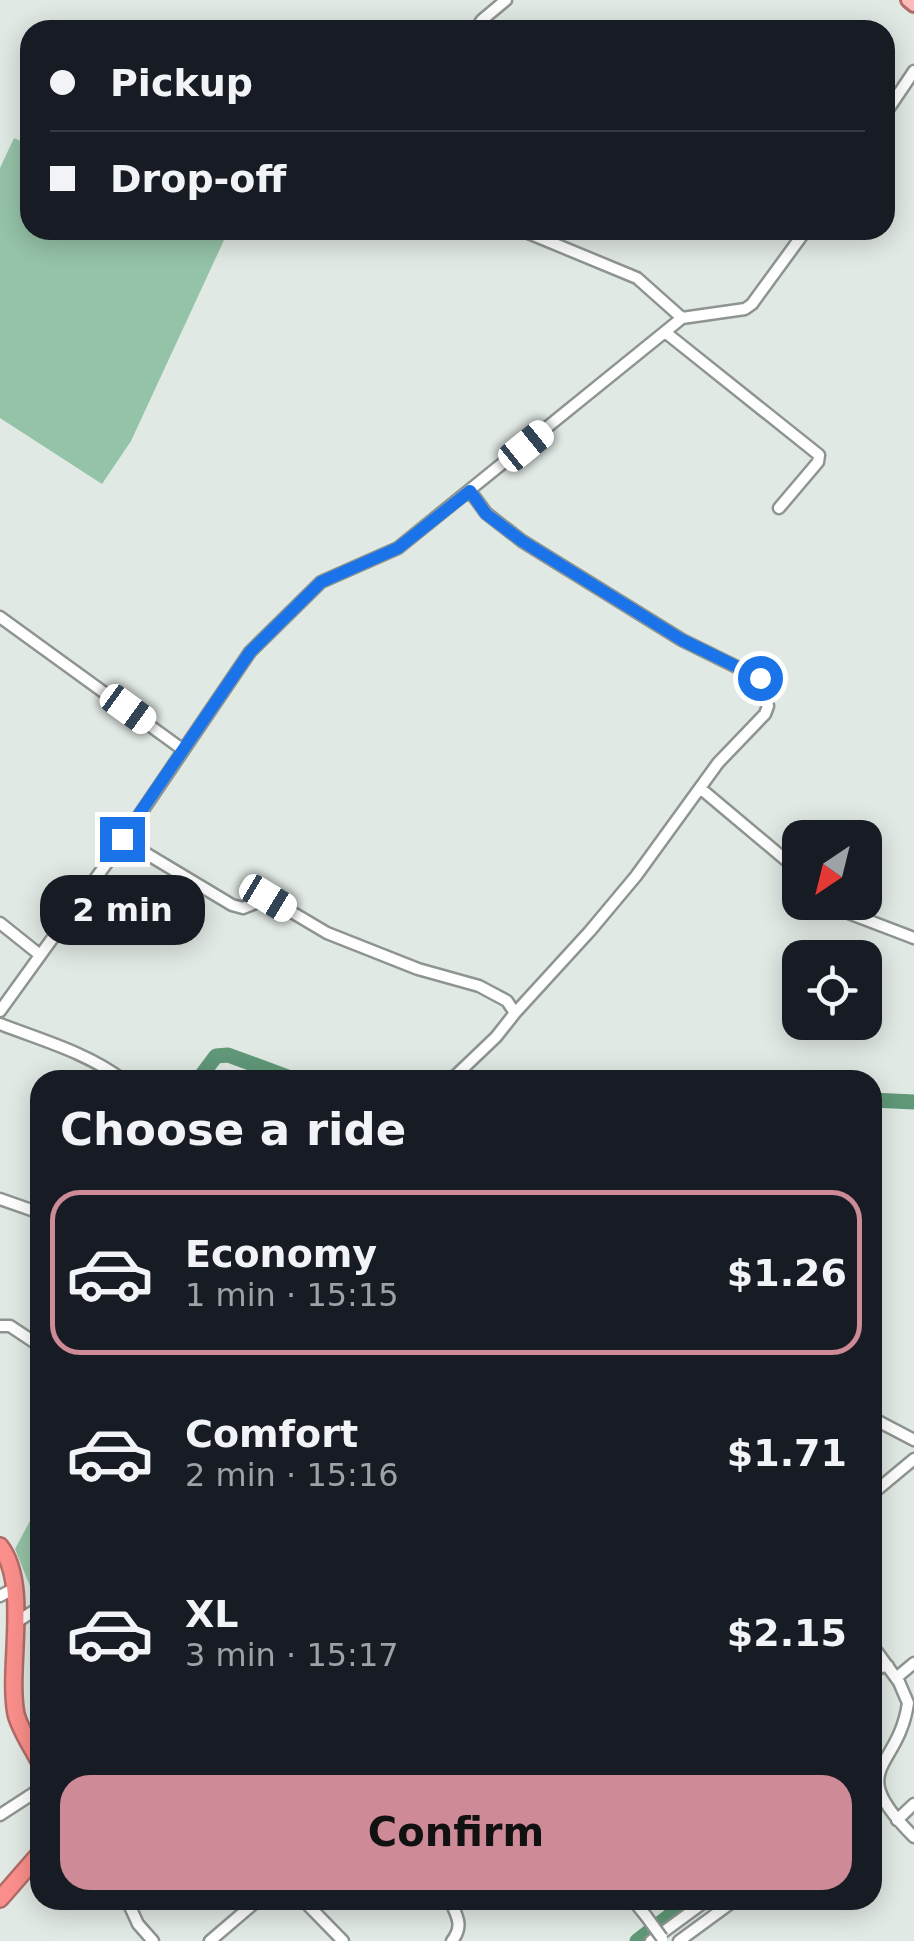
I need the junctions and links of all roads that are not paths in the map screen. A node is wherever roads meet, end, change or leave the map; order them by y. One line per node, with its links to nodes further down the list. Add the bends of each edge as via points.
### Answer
1 (506, 0): 4 (street)
2 (908, 0): 3 (main road)
3 (914, 6)
4 (482, 20)
5 (914, 71): 6 (street)
6 (895, 99)
7 (544, 240): 9 (street, via 637,278)
8 (798, 240): 9 (street, via 746,309)
9 (682, 318): 10 (street)
10 (666, 332): 11 (street); 12 (street, via 819,454)
11 (470, 491): 14 (street, via 398,548 321,582 250,652); 15 (street, via 486,514 522,541 764,683 765,714)
12 (778, 508)
13 (0, 616): 14 (street)
14 (182, 749): 16 (street)
15 (700, 788): 17 (street); 23 (street, via 602,918)
16 (122, 839): 21 (street); 23 (street, via 232,906 268,898 326,933 478,986)
17 (782, 857)
18 (866, 920): 20 (street)
19 (0, 923): 21 (street)
20 (914, 938)
21 (40, 955): 22 (street)
22 (0, 1011)
23 (515, 1013): 26 (street)
24 (0, 1024): 25 (street)
25 (105, 1070)
26 (461, 1070)
27 (0, 1199): 28 (street)
28 (30, 1209)
29 (0, 1326): 30 (street)
30 (30, 1339)
31 (882, 1423): 32 (street)
32 (914, 1440)
33 (914, 1459): 34 (street)
34 (882, 1486)
35 (0, 1546): 36 (highway)
36 (7, 1592): 38 (highway)
37 (30, 1614): 38 (street)
38 (14, 1624): 44 (highway)
39 (882, 1658): 41 (street)
40 (914, 1663): 43 (street)
41 (888, 1666): 42 (street); 43 (street)
42 (882, 1667)
43 (896, 1678): 46 (street, via 908,1709)
44 (6, 1690): 45 (highway)
45 (30, 1743)
46 (882, 1763)
47 (30, 1796): 50 (street)
48 (882, 1797): 51 (street)
49 (914, 1804): 51 (street)
50 (0, 1815)
51 (897, 1820): 52 (street)
52 (914, 1837)
53 (30, 1865): 54 (highway)
54 (0, 1899)
55 (132, 1910): 63 (street)
56 (246, 1910): 64 (street)
57 (313, 1910): 65 (street)
58 (455, 1910): 66 (street, via 460,1921)
59 (641, 1910): 62 (street, bridge)
60 (695, 1910): 62 (street)
61 (721, 1910): 67 (street)
62 (659, 1940)
63 (153, 1941)
64 (210, 1941)
65 (343, 1941)
66 (452, 1941)
67 (679, 1941)

